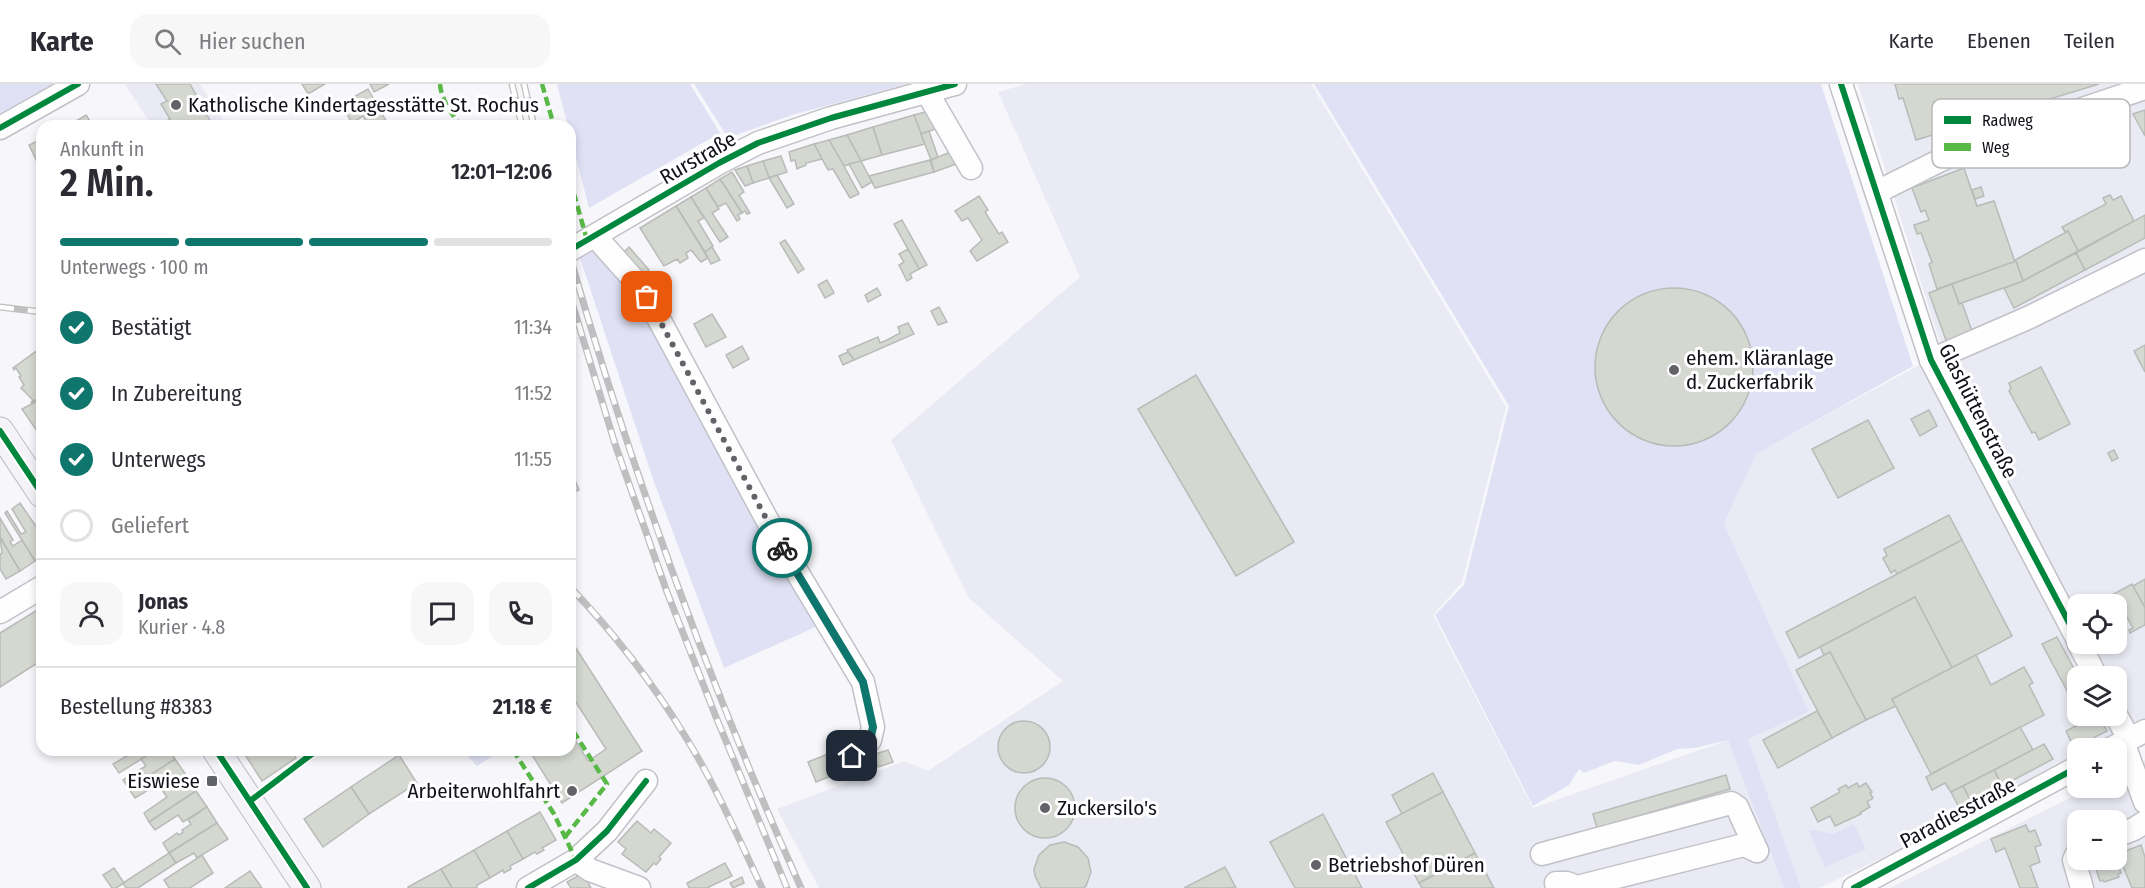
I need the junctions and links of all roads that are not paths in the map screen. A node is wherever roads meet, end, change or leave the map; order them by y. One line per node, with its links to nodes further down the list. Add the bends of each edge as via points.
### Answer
1 (78, 84): 7 (street)
2 (955, 84): 5 (street, Rurstraße)
3 (1841, 84): 10 (street, Glashüttenstraße)
4 (2145, 88): 6 (street)
5 (927, 92): 9 (street); 11 (street, Rurstraße, via 758,143)
6 (2112, 99)
7 (0, 128)
8 (1932, 164): 10 (street)
9 (971, 168)
10 (1878, 195): 14 (street, Glashüttenstraße)
11 (595, 236): 12 (street, Rurstraße); 22 (street, via 647,297 779,543 863,682 873,727 870,740)
12 (576, 247)
13 (2145, 260): 14 (street)
14 (1931, 360): 19 (street, Glashüttenstraße)
15 (0, 431): 16 (main road)
16 (36, 485)
17 (36, 591): 18 (street)
18 (0, 612)
19 (2067, 621)
20 (2127, 740): 25 (street)
21 (220, 756): 32 (main road)
22 (852, 756)
23 (2067, 773): 35 (street, Paradiesstraße)
24 (646, 781): 29 (street, via 607,831)
25 (2145, 802)
26 (2145, 822): 27 (street)
27 (2127, 832)
28 (1542, 854): 31 (street, via 1731,803 1737,807 1756,851 1744,845 1577,887)
29 (576, 860): 33 (street); 34 (street, via 590,870)
30 (2077, 870): 36 (street)
31 (1556, 883)
32 (307, 888)
33 (528, 888)
34 (639, 888)
35 (1854, 888)
36 (2082, 888)

